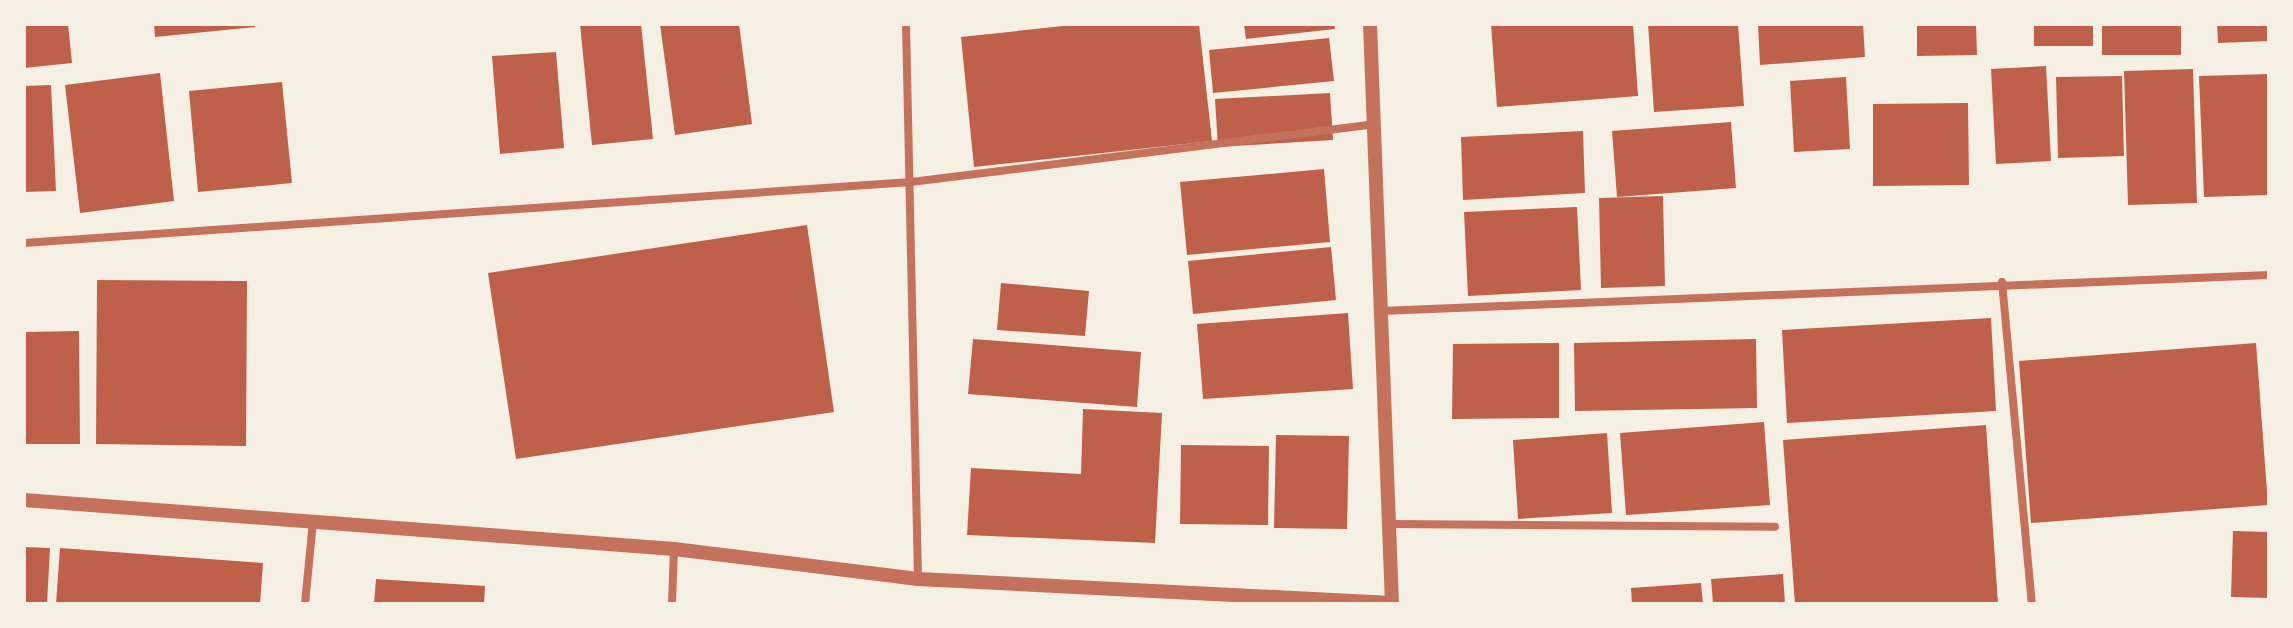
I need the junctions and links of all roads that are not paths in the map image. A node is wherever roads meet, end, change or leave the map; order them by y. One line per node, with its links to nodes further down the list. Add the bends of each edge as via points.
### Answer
1 (906, 24): 4 (street)
2 (1370, 24): 3 (street)
3 (1374, 124): 4 (street); 8 (street)
4 (911, 182): 5 (street); 14 (street)
5 (24, 243)
6 (2269, 275): 7 (street)
7 (2002, 282): 8 (street); 18 (street)
8 (1381, 311): 11 (street)
9 (24, 500): 10 (street)
10 (313, 520): 13 (street); 16 (street)
11 (1389, 524): 12 (street); 15 (street)
12 (1775, 527)
13 (674, 549): 14 (street); 17 (street)
14 (918, 579): 15 (street)
15 (1392, 603)
16 (305, 604)
17 (672, 604)
18 (2032, 604)

